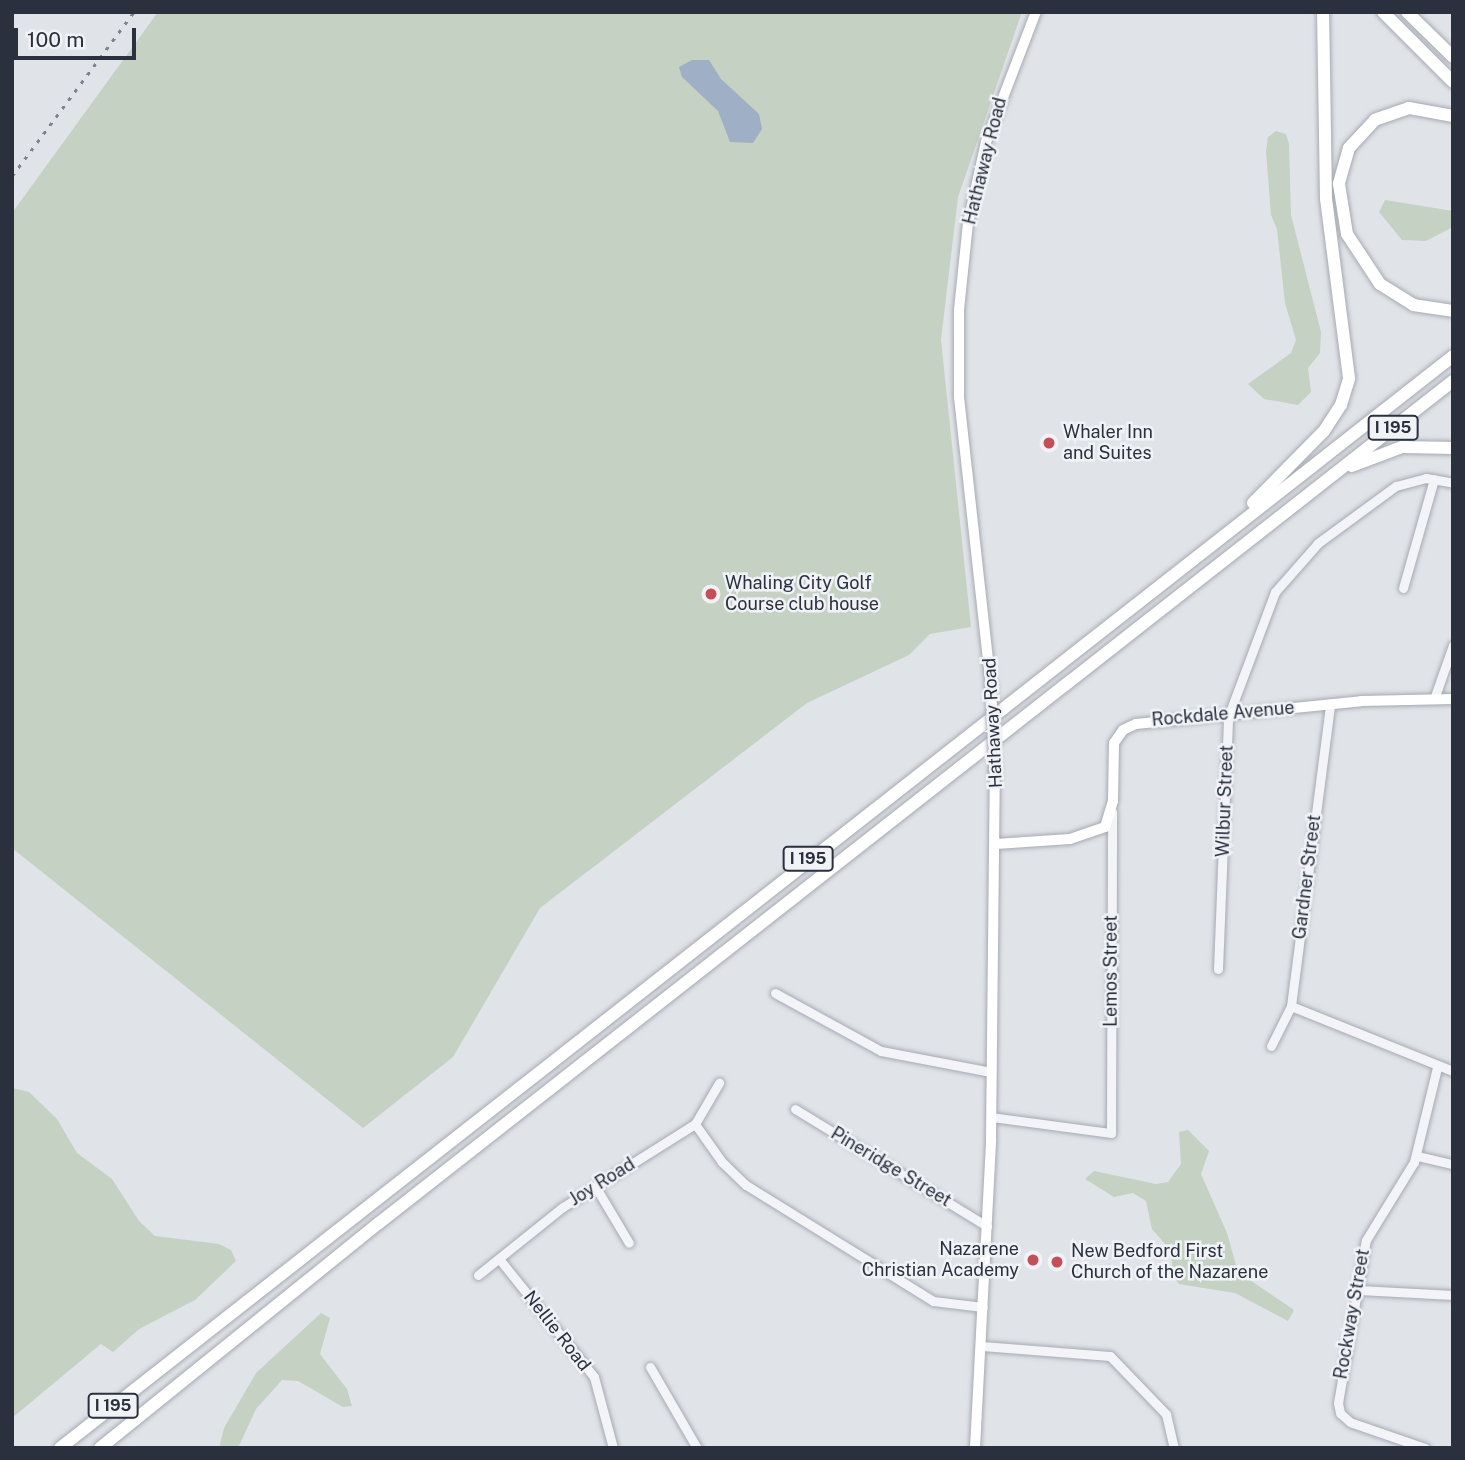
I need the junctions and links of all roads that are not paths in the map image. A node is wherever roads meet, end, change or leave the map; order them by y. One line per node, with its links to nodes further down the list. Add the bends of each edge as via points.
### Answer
1 (1036, 12): 23 (main road, Hathaway Road, bridge, via 986,142 968,223 959,299 959,397 991,687)
2 (1323, 12): 15 (highway, via 1326,199 1349,378 1341,405 1324,431)
3 (1383, 12): 6 (highway)
4 (1407, 12): 5 (highway)
5 (1453, 57)
6 (1453, 82)
7 (1453, 116): 8 (highway, via 1409,108 1375,120 1349,148 1339,184 1347,234 1380,284 1413,305)
8 (1453, 311)
9 (1453, 356): 15 (highway, I 195)
10 (1453, 381): 12 (highway, I 195)
11 (1453, 448): 12 (highway, via 1402,447)
12 (1333, 475): 48 (highway, I 195, via 379,1223)
13 (1434, 479): 14 (street); 16 (street); 21 (street, Wilbur Street, via 1396,486 1331,533 1294,567 1275,593)
14 (1453, 483)
15 (1220, 536): 47 (highway, I 195)
16 (1403, 587)
17 (1453, 645): 18 (street)
18 (1434, 699): 19 (main road, Rockdale Avenue); 20 (main road, Rockdale Avenue)
19 (1453, 699)
20 (1330, 704): 21 (main road, Rockdale Avenue); 26 (street, Gardner Street)
21 (1228, 717): 22 (main road, Rockdale Avenue, via 1155,720 1123,730 1113,748); 24 (street, Wilbur Street)
22 (1112, 810): 23 (main road, via 1105,827 1090,834); 33 (street, Lemos Street, via 1111,1133)
23 (996, 844): 30 (main road, Hathaway Road)
24 (1218, 969)
25 (775, 993): 30 (street, via 881,1051)
26 (1291, 1006): 27 (street, Gardner Street); 28 (street)
27 (1271, 1046)
28 (1437, 1068): 29 (street); 35 (street, Rockway Street)
29 (1453, 1071)
30 (991, 1072): 33 (main road, Hathaway Road)
31 (719, 1083): 34 (street, Joy Road)
32 (795, 1109): 38 (street, Pineridge Street)
33 (991, 1117): 38 (main road, Hathaway Road)
34 (695, 1124): 37 (street, Joy Road); 44 (street, via 722,1162 746,1185 933,1301)
35 (1417, 1156): 36 (street); 42 (street, Rockway Street, via 1367,1237)
36 (1453, 1164)
37 (595, 1186): 39 (street); 40 (street, Joy Road)
38 (987, 1226): 44 (main road, Hathaway Road)
39 (629, 1244)
40 (500, 1259): 41 (street, Joy Road); 49 (street, Nellie Road, via 594,1377)
41 (478, 1275)
42 (1359, 1290): 43 (street); 53 (street, Rockway Street, via 1338,1390 1339,1410 1358,1426)
43 (1453, 1295)
44 (984, 1307): 45 (main road, Hathaway Road)
45 (982, 1346): 51 (main road, Hathaway Road); 52 (street, via 1110,1356 1166,1414)
46 (650, 1367): 50 (street)
47 (60, 1448)
48 (100, 1448)
49 (613, 1448)
50 (697, 1448)
51 (975, 1448)
52 (1174, 1448)
53 (1425, 1448)

